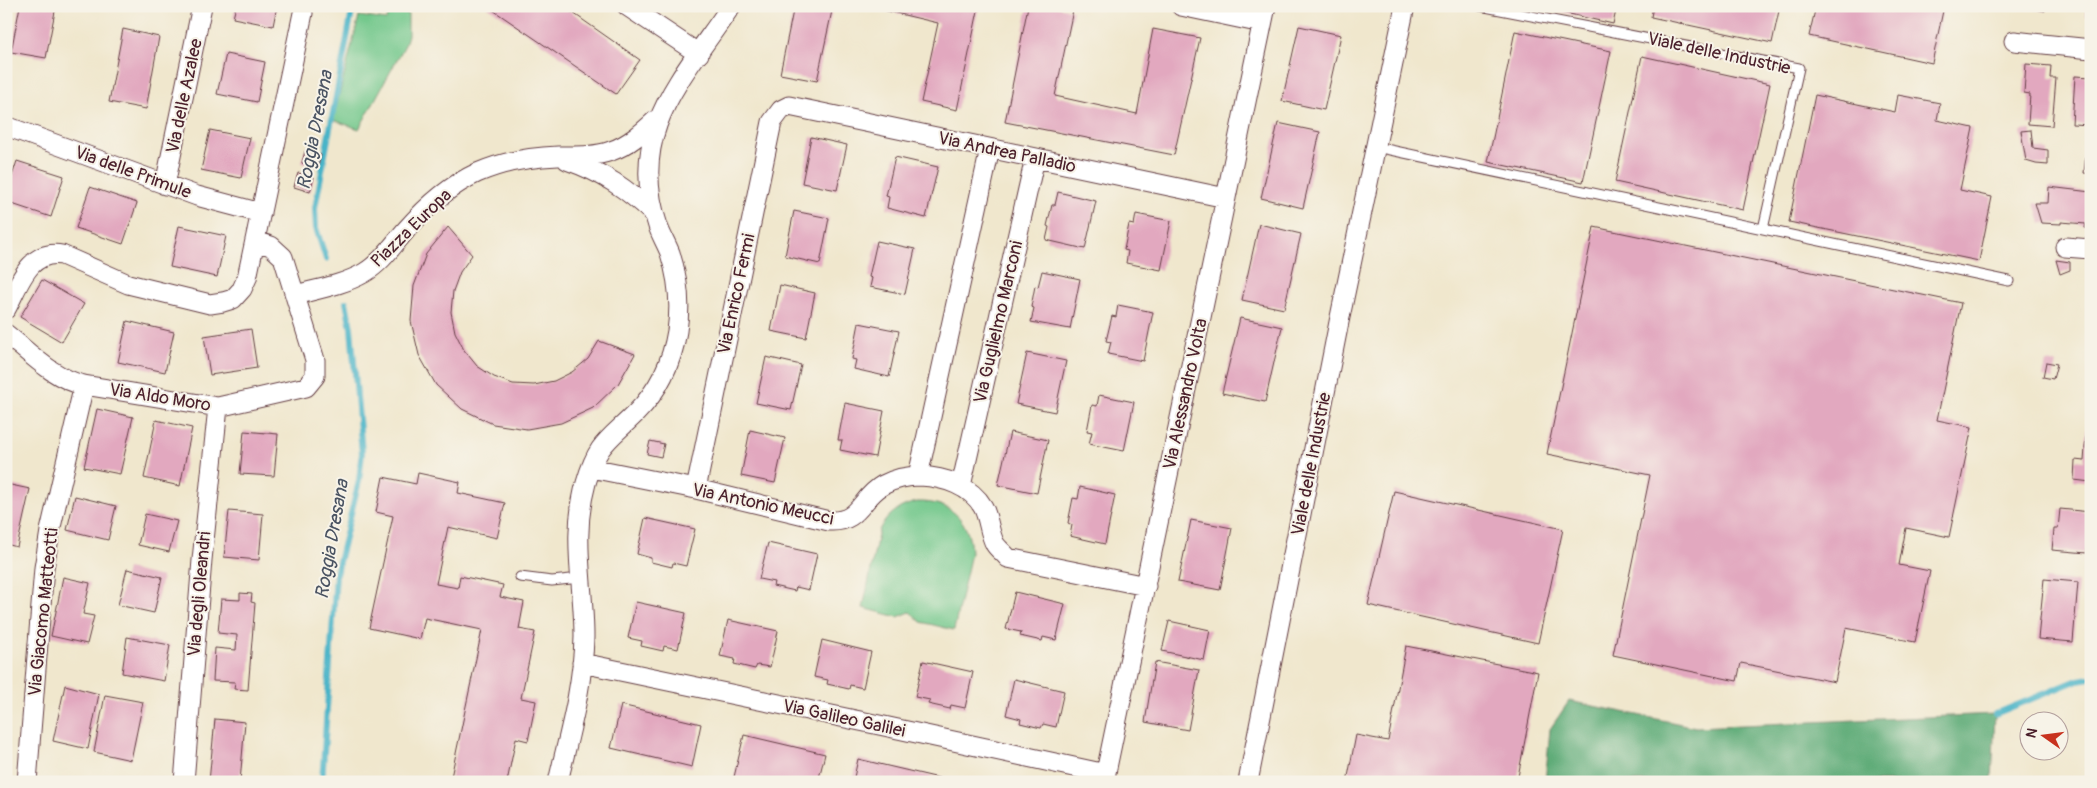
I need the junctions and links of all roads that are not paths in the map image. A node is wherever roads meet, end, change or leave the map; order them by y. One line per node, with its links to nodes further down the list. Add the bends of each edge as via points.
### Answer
1 (202, 6): 19 (street, Via delle Azalee)
2 (628, 6): 11 (street)
3 (731, 6): 11 (street)
4 (1181, 6): 8 (street)
5 (1405, 6): 15 (street, Viale delle Industrie)
6 (1480, 6): 23 (lane, Viale delle Industrie, via 1798,68)
7 (303, 14): 21 (street)
8 (1264, 15): 20 (street, Via Alessandro Volta)
9 (2014, 41): 10 (street)
10 (2091, 49)
11 (699, 54): 13 (street)
12 (789, 106): 16 (street, Via Andrea Palladio); 36 (street, Via Enrico Fermi, via 781,110 772,122)
13 (658, 118): 17 (street, Piazza Europa, via 642,133 613,151 590,156); 22 (street, via 648,166 648,191)
14 (6, 126): 19 (street, Via delle Primule)
15 (1376, 147): 23 (lane); 45 (street, Viale delle Industrie)
16 (990, 149): 18 (street, Via Andrea Palladio); 34 (street)
17 (557, 156): 22 (street, via 611,179); 28 (street, Piazza Europa, via 497,166 461,181 435,201 363,274)
18 (1035, 158): 20 (street, Via Andrea Palladio); 35 (street, Via Guglielmo Marconi)
19 (165, 185): 21 (street, Via delle Primule)
20 (1226, 198): 39 (street, Via Alessandro Volta)
21 (261, 213): 24 (street)
22 (655, 215): 33 (street, via 676,276 675,342 655,390 602,445)
23 (1763, 229): 27 (lane)
24 (255, 241): 28 (street, Via Aldo Moro, via 271,246 283,257); 29 (street, via 242,289 223,302 210,304 138,286 62,255 50,254 39,257 31,265)
25 (2065, 247): 26 (street)
26 (2091, 249)
27 (2010, 281)
28 (295, 295): 32 (street, Via Aldo Moro, via 315,360 313,380 306,388)
29 (6, 309)
30 (6, 334): 31 (street, Via Aldo Moro, via 58,375)
31 (84, 385): 32 (street, Via Aldo Moro); 42 (street, Via Giacomo Matteotti, via 44,568)
32 (218, 407): 43 (street, Via degli Oleandri)
33 (590, 468): 36 (street, Via Antonio Meucci); 38 (street, via 578,522)
34 (918, 476): 35 (street, Via Antonio Meucci, via 935,477); 36 (street, Via Antonio Meucci, via 882,485 850,519 840,522)
35 (961, 486): 39 (street, Via Antonio Meucci, via 983,507 994,543 1008,558)
36 (696, 489)
37 (520, 577): 38 (lane)
38 (580, 578): 40 (street, via 584,637)
39 (1146, 586): 41 (street, Via Alessandro Volta)
40 (582, 664): 41 (street, Via Galileo Galilei); 44 (street)
41 (1105, 778)
42 (27, 782)
43 (184, 782)
44 (558, 782)
45 (1248, 782)

